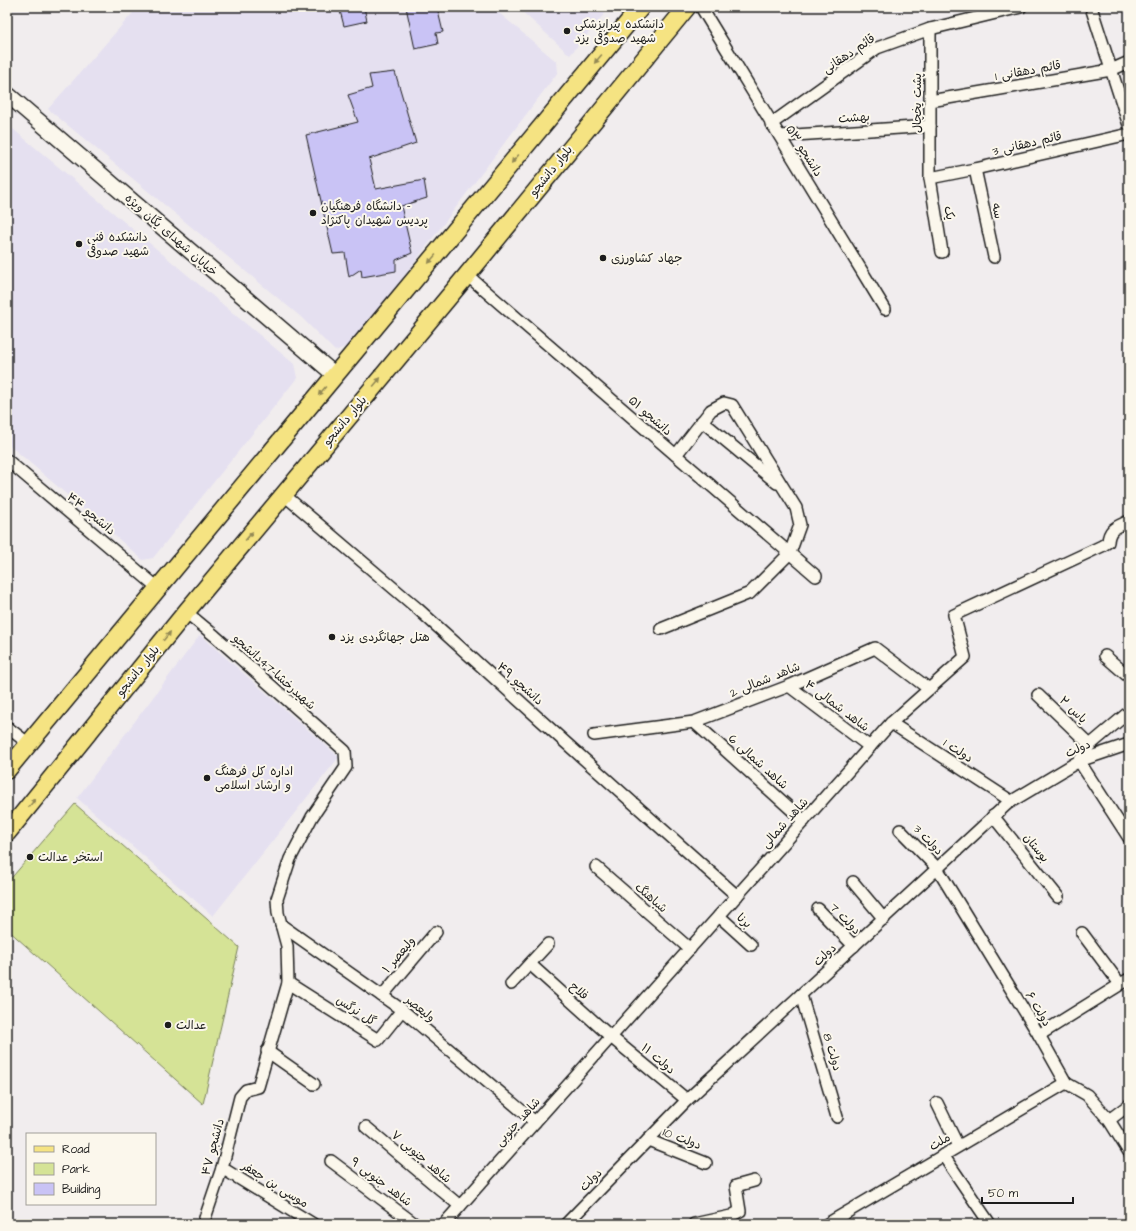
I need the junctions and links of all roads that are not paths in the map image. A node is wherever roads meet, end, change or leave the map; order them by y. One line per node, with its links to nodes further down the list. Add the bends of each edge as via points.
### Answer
1 (641, 7): 22 (main road, one-way to 22)
2 (701, 7): 11 (street, دانشجو ۵۳)
3 (1021, 7): 6 (street, قائم دهقانی)
4 (1091, 7): 8 (street)
5 (688, 8): 20 (main road, بلوار دانشجو)
6 (930, 29): 10 (street, پشت یخچال); 11 (street, قائم دهقانی, via 877,48)
7 (1129, 62): 8 (street, قائم دهقانی 1)
8 (1111, 70): 10 (street, قائم دهقانی 1); 12 (street)
9 (7, 94): 22 (street, خیابان شهدای یگان ویژه)
10 (930, 101): 13 (street, پشت یخچال)
11 (772, 124): 15 (street, دانشجو ۵۳)
12 (1129, 125)
13 (930, 126): 15 (street, بهشت); 17 (street, پشت یخچال)
14 (1129, 134): 16 (street, قائم دهقانی 3)
15 (780, 136): 21 (street, دانشجو ۵۳)
16 (975, 169): 17 (street, قائم دهقانی 3); 19 (street, سه)
17 (930, 178): 18 (street, یک)
18 (942, 252)
19 (994, 258)
20 (467, 276): 24 (street, دانشجو ۵۱); 27 (main road, بلوار دانشجو, one-way to 20)
21 (885, 309)
22 (335, 375): 31 (main road, one-way to 31)
23 (702, 421): 24 (street); 26 (street); 26 (street, via 711,410 724,403 732,405)
24 (676, 455): 29 (street, دانشجو ۵۱)
25 (7, 460): 31 (street, دانشجو ۴۴)
26 (784, 490): 29 (street, via 796,508 800,525)
27 (283, 494): 32 (main road, بلوار دانشجو, one-way to 27); 59 (street, دانشجو ۴۹, via 418,609)
28 (1129, 521): 37 (street, شاهد شمالی, via 1111,530 1108,542 1102,546 957,613 954,616 965,657)
29 (790, 553): 30 (street, دانشجو ۵۱); 33 (street, via 750,593)
30 (816, 576)
31 (158, 588): 44 (main road)
32 (186, 612): 54 (main road, بلوار دانشجو, one-way to 32); 64 (street, شهیدرخشا-47دانشجو, via 345,751 346,767 312,817 290,859 277,899)
33 (661, 629)
34 (1106, 656): 35 (street)
35 (1129, 677)
36 (789, 686): 37 (street, شاهد شمالی 2, via 875,648); 40 (street, شاهد شمالی 2); 47 (street, شاهد شمالی ۴)
37 (929, 689): 41 (street, شاهد شمالی)
38 (1038, 695): 46 (street, یاس ۲)
39 (1129, 712): 46 (street)
40 (694, 722): 43 (street, شاهد شمالی 2); 52 (street, شاهد شمالی 6)
41 (891, 723): 47 (street, شاهد شمالی); 50 (street, دولت 1)
42 (7, 727): 44 (street)
43 (594, 734)
44 (29, 744): 49 (main road)
45 (1129, 744): 48 (street, دولت)
46 (1090, 745): 48 (street)
47 (870, 747): 52 (street, شاهد شمالی)
48 (1079, 761): 50 (street, دولت); 55 (street)
49 (7, 770)
50 (1010, 801): 51 (street, دولت)
51 (993, 816): 57 (street, دولت); 60 (street, بوستان)
52 (804, 821): 59 (street, شاهد شمالی)
53 (900, 830): 57 (street, دولت 3)
54 (7, 833)
55 (1129, 838)
56 (596, 866): 70 (street, شباهنگ)
57 (937, 868): 63 (street, دولت); 78 (street, دولت ۶)
58 (853, 882): 63 (street)
59 (737, 896): 62 (street, شاهد شمالی)
60 (1058, 897)
61 (818, 909): 69 (street, دولت 7)
62 (719, 916): 68 (street, برنا); 70 (street, شاهد شمالی)
63 (884, 918): 69 (street, دولت)
64 (281, 925): 73 (street, via 287,946); 76 (street, ولیعصر)
65 (436, 932): 76 (street, ولیعصر ۱)
66 (1082, 933): 72 (street)
67 (548, 944): 71 (street)
68 (751, 945)
69 (854, 946): 75 (street, دولت)
70 (690, 949): 79 (street, شاهد شمالی)
71 (530, 964): 74 (street); 79 (street, فلاح)
72 (1125, 982): 78 (street)
73 (288, 983): 77 (street, گل نرگس, via 378,1040); 80 (street)
74 (511, 984)
75 (801, 995): 83 (street, دولت); 86 (street, دولت 8)
76 (382, 996): 77 (street, ولیعصر)
77 (402, 1010): 88 (street, ولیعصر)
78 (1039, 1035): 81 (street, دولت ۶)
79 (611, 1037): 83 (street, دولت ۱۱); 88 (street, شاهد جنوبی)
80 (267, 1051): 82 (street); 96 (street, دانشجو ۴۷, via 258,1087 246,1090 240,1097)
81 (1066, 1083): 87 (street, via 1087,1095); 91 (street, ملت)
82 (314, 1084)
83 (687, 1100): 90 (street, دولت)
84 (937, 1103): 91 (street)
85 (1129, 1105): 87 (street)
86 (837, 1116)
87 (1110, 1120): 92 (street)
88 (536, 1122): 98 (street, شاهد جنوبی)
89 (366, 1127): 98 (street, شاهد جنوبی ۷)
90 (648, 1140): 95 (street, دولت 10); 103 (street, دولت)
91 (958, 1146): 93 (street, ملت)
92 (1129, 1152)
93 (943, 1155): 105 (street, ملت); 106 (street)
94 (332, 1161): 101 (street, شاهد جنوبی ۹)
95 (706, 1163)
96 (222, 1168): 99 (street, دانشجو ۴۷); 100 (street, موسی بن جعفر)
97 (754, 1181): 104 (street, via 736,1186 740,1211 731,1216)
98 (460, 1206): 102 (street, شاهد جنوبی)
99 (203, 1224)
100 (313, 1224)
101 (414, 1224)
102 (444, 1224)
103 (566, 1224)
104 (694, 1224)
105 (827, 1224)
106 (990, 1224)

